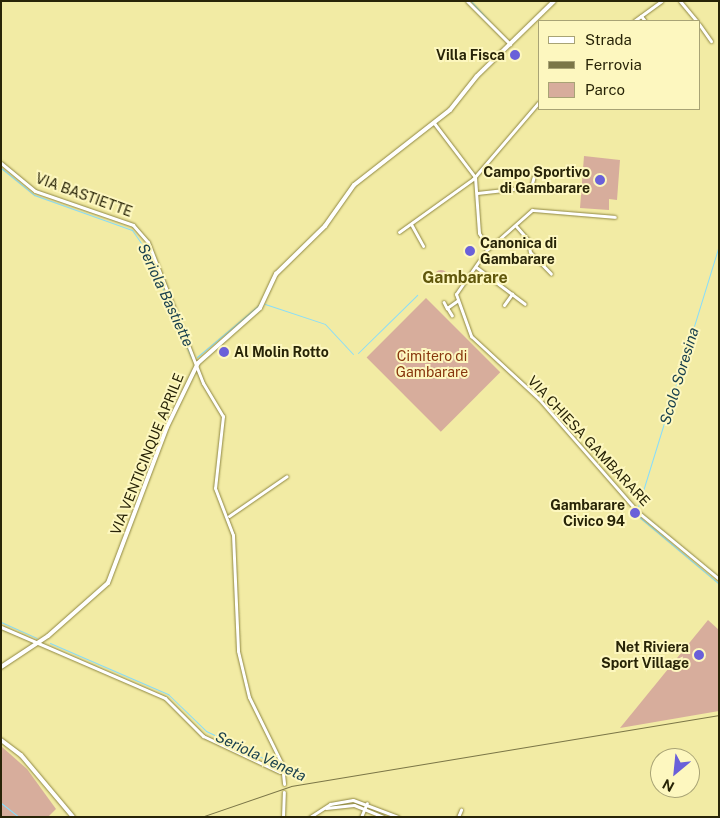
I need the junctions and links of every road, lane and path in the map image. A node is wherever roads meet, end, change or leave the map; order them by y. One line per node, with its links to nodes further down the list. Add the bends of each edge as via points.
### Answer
1 (467, 1): 11 (street)
2 (554, 1): 11 (street, VIA VENTICINQUE APRILE)
3 (662, 1): 5 (street)
4 (680, 1): 8 (street)
5 (641, 16): 6 (street); 7 (street)
6 (635, 20)
7 (644, 20)
8 (696, 20)
9 (700, 26): 10 (street)
10 (711, 41)
11 (510, 44): 13 (street, VIA VENTICINQUE APRILE)
12 (538, 103): 16 (street)
13 (434, 124): 16 (street); 33 (street, VIA VENTICINQUE APRILE, via 354,185 325,226 276,274 260,308)
14 (1, 163): 33 (street, VIA BASTIETTE, via 35,191 140,230)
15 (536, 168): 17 (street, via 531,187)
16 (475, 177): 17 (street); 19 (street)
17 (477, 193): 23 (street, via 480,237)
18 (615, 217): 20 (street, via 536,210)
19 (411, 224): 21 (street); 22 (street)
20 (516, 226): 23 (street); 25 (street, via 528,240 530,252)
21 (399, 232)
22 (423, 246)
23 (488, 249): 24 (street)
24 (476, 267): 26 (street); 27 (street, via 456,294)
25 (551, 274)
26 (512, 294): 29 (street); 30 (street)
27 (457, 301): 31 (street); 36 (street, VIA CHIESA GAMBARARE, via 474,340 539,399 642,515)
28 (444, 302): 31 (street)
29 (525, 304)
30 (504, 305)
31 (448, 308): 32 (street)
32 (452, 316)
33 (198, 363): 35 (street, VIA BASTIETTE, via 206,391 223,416 215,488); 38 (street, VIA VENTICINQUE APRILE, via 167,427 108,583)
34 (287, 476): 35 (street)
35 (229, 516): 41 (street, via 241,662 260,723 282,764)
36 (719, 579)
37 (1, 627): 38 (street)
38 (39, 643): 39 (street, VIA VENTICINQUE APRILE); 41 (street, via 168,700 204,736)
39 (1, 667)
40 (1, 740): 48 (street, via 21,755)
41 (281, 771): 42 (street)
42 (284, 784)
43 (284, 792): 49 (street)
44 (367, 803): 45 (street); 46 (street, via 345,800); 53 (street)
45 (364, 808): 46 (street, via 348,804); 51 (street); 52 (street)
46 (321, 810): 50 (street)
47 (461, 810): 54 (street)
48 (73, 817)
49 (284, 817)
50 (310, 817)
51 (361, 817)
52 (383, 817)
53 (398, 817)
54 (458, 817)

